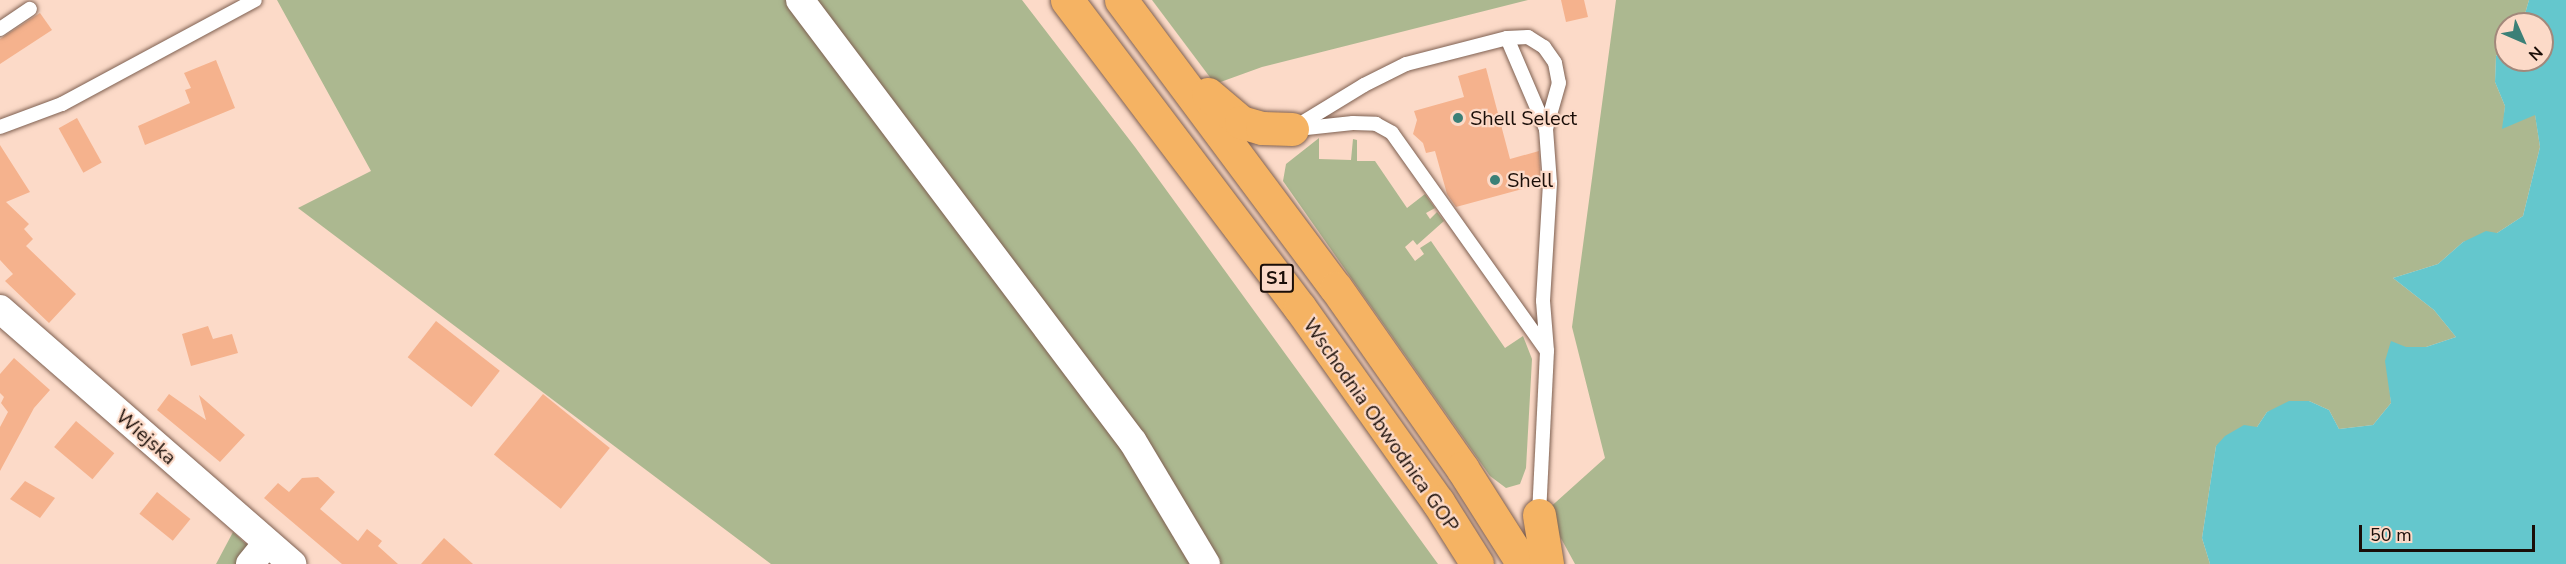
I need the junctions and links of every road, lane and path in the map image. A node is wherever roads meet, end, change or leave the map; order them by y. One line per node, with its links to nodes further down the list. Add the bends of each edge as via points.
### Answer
1 (255, 0): 9 (lane, via 62,104)
2 (800, 0): 17 (street, via 1133,442)
3 (1067, 0): 18 (highway, Wschodnia Obwodnica GOP / S1, via 1300,308 1438,502)
4 (1121, 0): 8 (highway, Wschodnia Obwodnica GOP / S1)
5 (30, 9): 6 (lane)
6 (0, 29)
7 (1507, 38): 10 (lane, via 1406,64); 11 (lane); 11 (lane, via 1528,37 1544,47 1555,63 1558,83)
8 (1156, 46): 10 (highway, via 1241,122 1262,128); 19 (highway, Wschodnia Obwodnica GOP / S1, via 1343,297 1462,468)
9 (0, 127)
10 (1292, 129): 13 (lane, via 1353,123 1376,124 1392,133)
11 (1546, 129): 13 (lane, via 1550,183 1543,301)
12 (0, 309): 15 (street, Wiejska)
13 (1547, 351): 14 (lane)
14 (1539, 515): 20 (highway)
15 (259, 553): 16 (street, Wiejska)
16 (292, 564)
17 (1206, 564)
18 (1477, 564)
19 (1523, 564)
20 (1547, 564)

